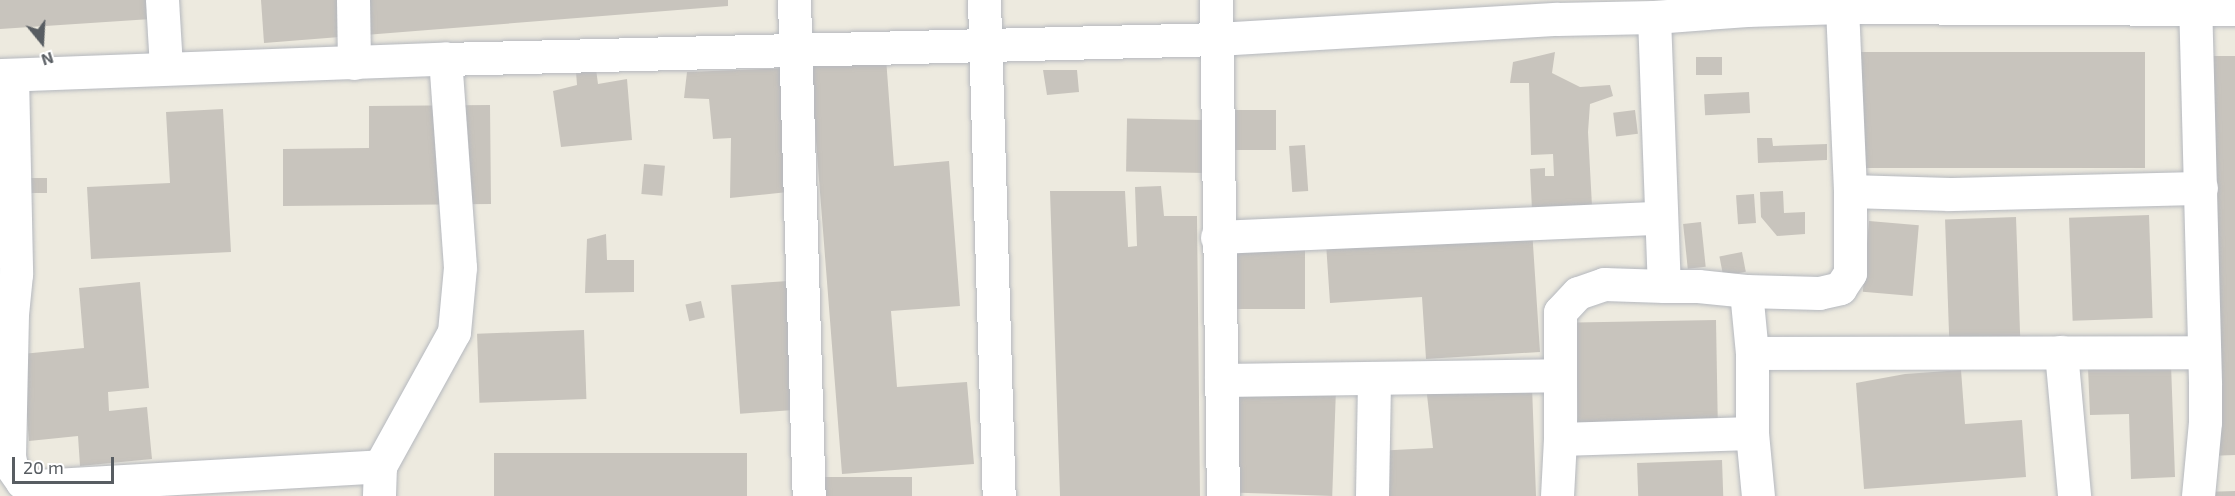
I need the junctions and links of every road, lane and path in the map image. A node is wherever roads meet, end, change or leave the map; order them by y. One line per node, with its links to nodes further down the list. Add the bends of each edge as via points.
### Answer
1 (162, 0): 17 (street)
2 (353, 0): 16 (street)
3 (794, 0): 14 (street)
4 (984, 0): 13 (street)
5 (1216, 0): 12 (street)
6 (1747, 5): 8 (street); 11 (street)
7 (2195, 5): 8 (street); 10 (street); 19 (street)
8 (1842, 6): 20 (street)
9 (1557, 9): 11 (street); 12 (street)
10 (2235, 9)
11 (1654, 17): 21 (street)
12 (1217, 39): 13 (street); 22 (street)
13 (985, 45): 14 (street); 36 (street)
14 (796, 49): 15 (street); 35 (street)
15 (445, 59): 16 (street); 33 (street, via 460,267 454,332 429,374)
16 (354, 63): 17 (street)
17 (166, 68): 18 (street)
18 (6, 75): 34 (street, via 16,274 10,466 22,482 37,486)
19 (2201, 188): 20 (street, via 1949,194); 27 (street)
20 (1850, 191): 24 (street, via 1850,273 1840,288 1819,293)
21 (1660, 218): 22 (street); 23 (street)
22 (1217, 237): 30 (street)
23 (1664, 286): 24 (street); 28 (street, via 1604,284 1578,293 1560,312)
24 (1746, 291): 25 (street)
25 (1752, 352): 26 (street); 31 (street)
26 (2061, 352): 27 (street); 41 (street)
27 (2203, 352): 42 (street, via 2205,422)
28 (1560, 375): 29 (street); 32 (street)
29 (1374, 378): 30 (street); 38 (street)
30 (1221, 380): 37 (street)
31 (1752, 433): 32 (street); 40 (street)
32 (1560, 439): 39 (street)
33 (379, 481): 34 (street)
34 (176, 486)
35 (809, 496)
36 (999, 496)
37 (1223, 496)
38 (1372, 496)
39 (1557, 496)
40 (1758, 496)
41 (2074, 496)
42 (2198, 496)

